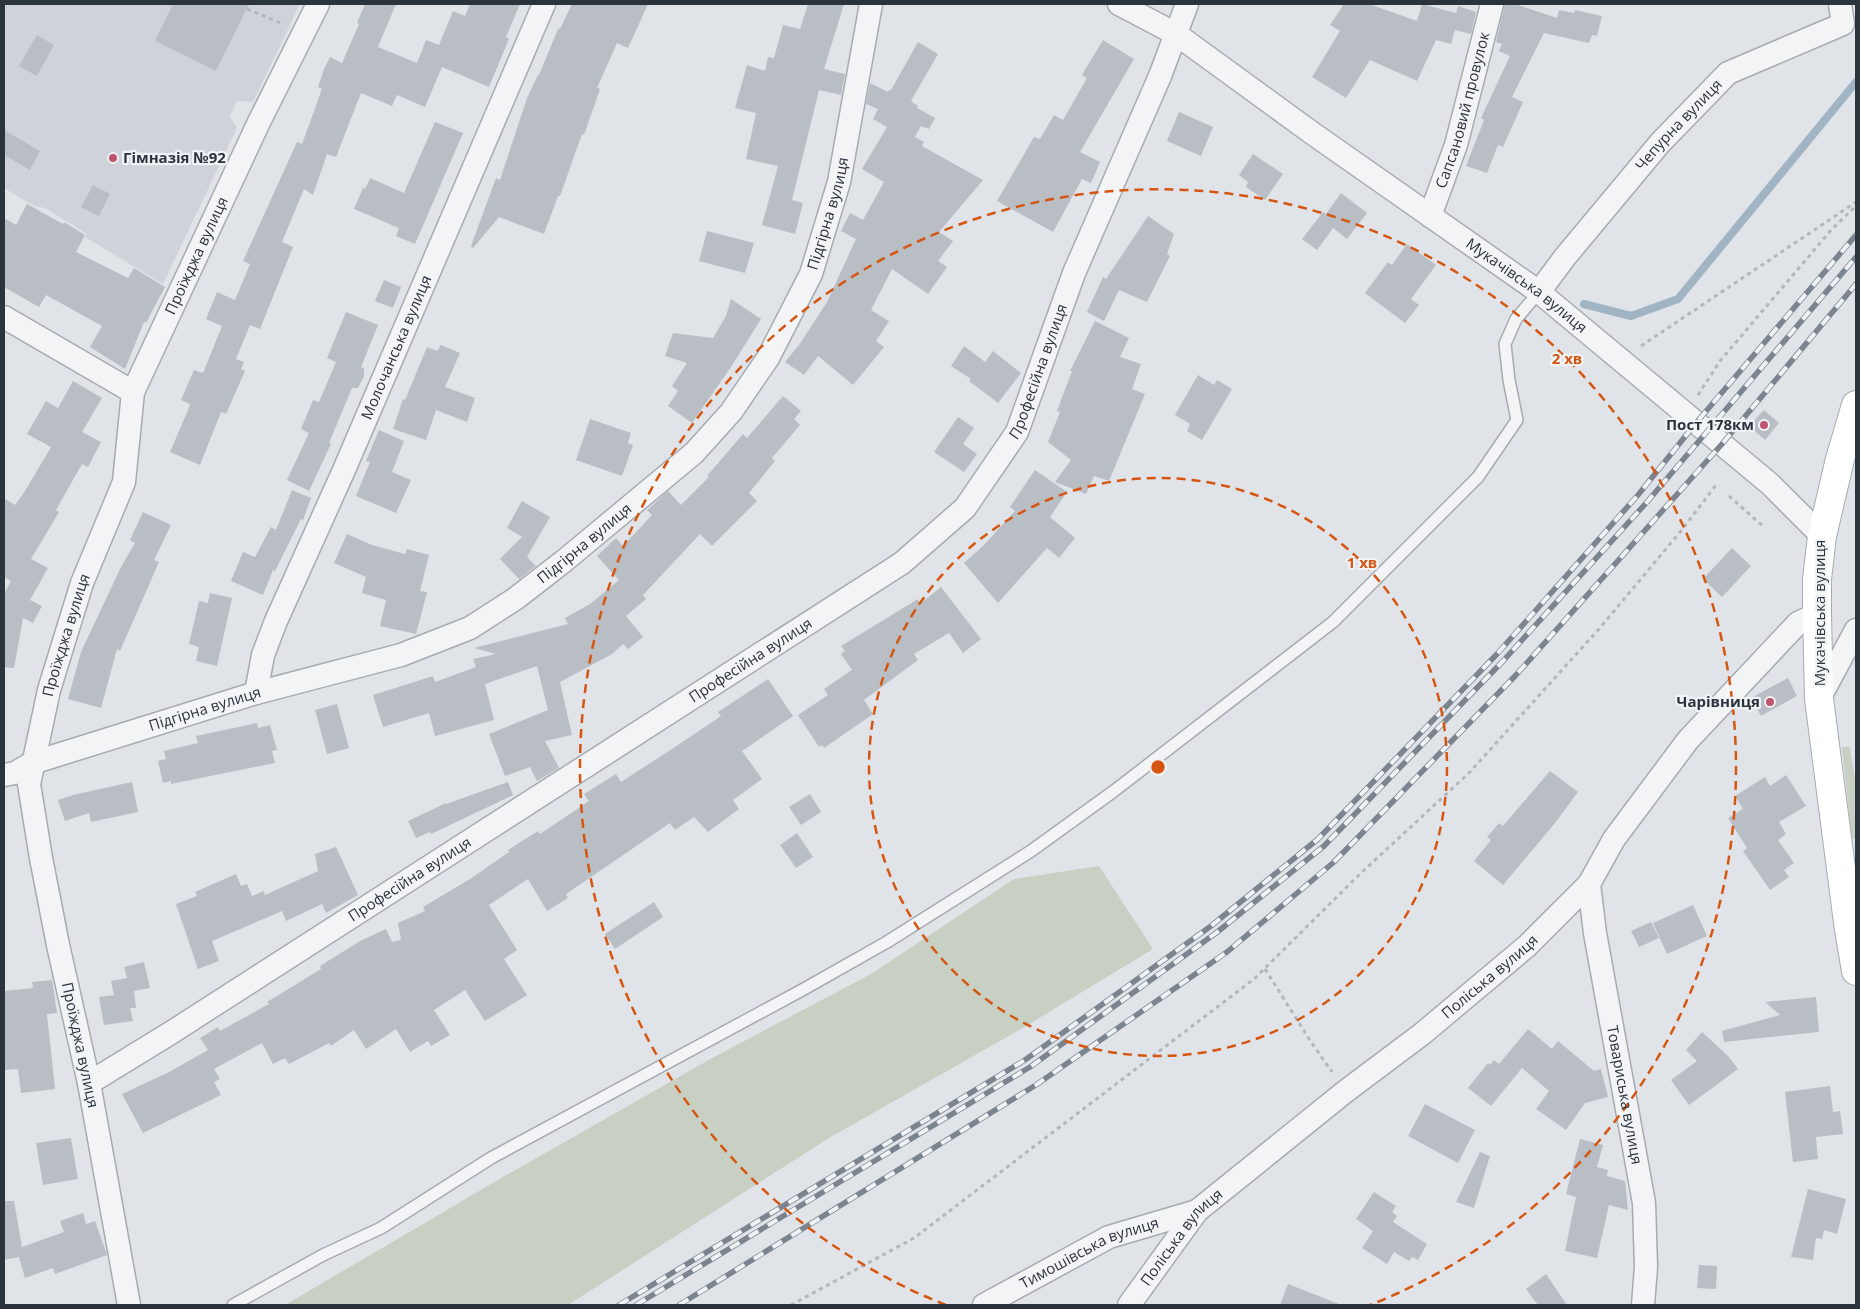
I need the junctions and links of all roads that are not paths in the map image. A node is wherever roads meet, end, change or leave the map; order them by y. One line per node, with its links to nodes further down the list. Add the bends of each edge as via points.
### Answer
1 (318, 4): 12 (street, Проїжджа вулиця)
2 (544, 4): 17 (street, Молочанська вулиця, via 276,621 263,655)
3 (871, 4): 17 (street, Підгірна вулиця, via 839,182 811,274 768,358 731,412 694,454 564,562 470,628 401,655)
4 (1119, 4): 8 (street, Мукачівська вулиця)
5 (1187, 4): 8 (street, Професійна вулиця)
6 (1492, 4): 9 (street, Сапсановий провулок, via 1456,145)
7 (1846, 15): 10 (street, Чепурна вулиця, via 1728,73 1660,143)
8 (1176, 34): 9 (street, Мукачівська вулиця); 23 (street, Професійна вулиця, via 1074,273 1017,432 965,508 902,563)
9 (1430, 216): 10 (street, Мукачівська вулиця)
10 (1539, 292): 14 (street, Мукачівська вулиця, via 1770,484); 26 (lane, via 1516,319 1505,344 1517,420 1478,477 1333,622 1046,840 887,942 491,1158 381,1228 323,1255)
11 (4, 317): 12 (street)
12 (133, 392): 19 (street, Проїжджа вулиця, via 124,482 82,583 49,690)
13 (1856, 405): 14 (street)
14 (1822, 536): 15 (street, Мукачівська вулиця)
15 (1816, 614): 18 (street, Мукачівська вулиця); 21 (street, Поліська вулиця, via 1798,623 1688,740 1614,840)
16 (1856, 630): 18 (street)
17 (256, 693): 19 (street, Підгірна вулиця)
18 (1820, 700): 22 (street, Мукачівська вулиця)
19 (32, 763): 20 (street, Підгірна вулиця); 23 (street, Проїжджа вулиця, via 29,784 41,858)
20 (4, 775)
21 (1589, 884): 24 (street, Поліська вулиця, via 1527,946 1422,1034); 29 (street, Товариська вулиця, via 1644,1203 1646,1268)
22 (1856, 972)
23 (89, 1083): 25 (street, Проїжджа вулиця)
24 (1197, 1210): 27 (street, Тимошівська вулиця, via 1110,1237); 28 (street, Поліська вулиця)
25 (129, 1305)
26 (232, 1305)
27 (984, 1305)
28 (1130, 1305)
29 (1643, 1305)

